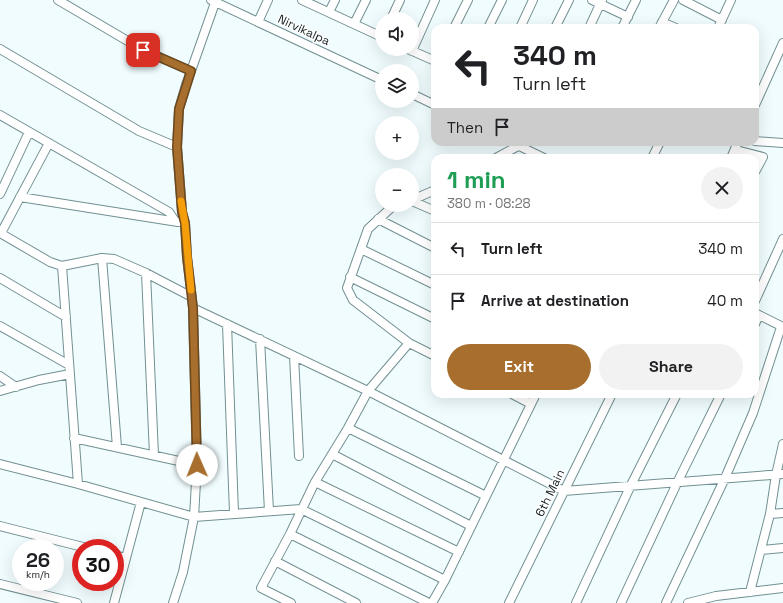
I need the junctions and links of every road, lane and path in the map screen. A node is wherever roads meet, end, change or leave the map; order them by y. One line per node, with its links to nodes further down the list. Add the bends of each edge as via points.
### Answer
1 (58, 0): 38 (street, via 143,50)
2 (268, 0): 22 (street)
3 (302, 0): 19 (street)
4 (335, 0): 19 (street)
5 (366, 0): 23 (street)
6 (400, 0): 20 (street)
7 (435, 0): 32 (street)
8 (468, 0): 24 (street)
9 (502, 0): 25 (street)
10 (533, 0): 26 (street)
11 (569, 0): 27 (street)
12 (592, 0): 18 (street)
13 (636, 0): 21 (street)
14 (674, 0): 30 (street)
15 (683, 0): 31 (street)
16 (731, 0): 31 (street)
17 (214, 1): 22 (street, Nirvikalpa); 38 (street)
18 (601, 2): 21 (street); 28 (street)
19 (329, 12): 23 (street)
20 (394, 12)
21 (628, 17): 29 (street)
22 (258, 22): 39 (street, Nirvikalpa)
23 (354, 24): 33 (street)
24 (456, 24)
25 (490, 24)
26 (522, 24)
27 (557, 24)
28 (591, 24)
29 (624, 24)
30 (662, 24)
31 (720, 24)
32 (419, 32)
33 (375, 34)
34 (783, 43): 40 (street)
35 (0, 49): 51 (street, via 139,131)
36 (419, 54): 37 (street)
37 (431, 59)
38 (191, 71): 51 (street, via 179,109)
39 (375, 77)
40 (759, 96)
41 (419, 97): 42 (street)
42 (431, 103)
43 (0, 116): 44 (street)
44 (29, 132): 46 (street); 58 (street)
45 (759, 141): 47 (street)
46 (49, 143): 59 (street); 65 (street, via 169,212)
47 (783, 143)
48 (511, 146): 52 (street)
49 (518, 146): 53 (street)
50 (737, 146): 54 (street)
51 (177, 147): 66 (street)
52 (501, 154)
53 (535, 154)
54 (755, 154)
55 (759, 156): 56 (street, via 762,157)
56 (759, 163)
57 (431, 192): 60 (street)
58 (0, 194)
59 (20, 197): 65 (street); 67 (street)
60 (419, 197)
61 (419, 203): 62 (street)
62 (431, 209)
63 (386, 212): 64 (street)
64 (378, 219): 69 (street); 70 (street, via 368,229)
65 (175, 221): 66 (street)
66 (185, 223): 78 (street)
67 (0, 233): 72 (street, via 50,262)
68 (783, 239): 77 (street)
69 (431, 246)
70 (361, 249): 74 (street); 76 (street)
71 (102, 258): 72 (street); 73 (street, via 114,259); 107 (street)
72 (62, 266): 81 (street)
73 (146, 273): 78 (street); 109 (street)
74 (350, 277): 82 (street); 87 (street, via 347,288 352,300)
75 (0, 278): 81 (street)
76 (431, 283)
77 (759, 292)
78 (192, 297): 79 (street)
79 (193, 308): 83 (street); 113 (street)
80 (759, 315): 85 (street)
81 (66, 317): 90 (street)
82 (431, 317)
83 (226, 324): 86 (street); 125 (street)
84 (0, 326): 90 (street)
85 (782, 327): 96 (street)
86 (260, 339): 89 (street); 124 (street)
87 (409, 343): 88 (street); 95 (street)
88 (431, 354)
89 (294, 356): 95 (street); 110 (street)
90 (69, 365): 91 (street)
91 (70, 374): 93 (street); 105 (street)
92 (0, 376): 93 (street)
93 (16, 387): 94 (street)
94 (0, 391)
95 (368, 391): 104 (street); 111 (street)
96 (759, 395)
97 (520, 398): 103 (street)
98 (534, 398): 103 (street)
99 (610, 398): 120 (street, 6th Main)
100 (675, 398): 119 (street)
101 (719, 398): 116 (street)
102 (758, 398): 115 (street)
103 (531, 404): 111 (street)
104 (348, 428): 108 (street); 121 (street)
105 (74, 438): 107 (street); 118 (street)
106 (783, 444): 114 (street)
107 (117, 447): 109 (street)
108 (332, 454): 117 (street); 130 (street)
109 (154, 455): 113 (street)
110 (298, 456)
111 (504, 459): 120 (street); 121 (street)
112 (0, 464): 118 (street)
113 (197, 465): 128 (street)
114 (780, 474): 115 (street); 127 (street)
115 (725, 478): 116 (street); 153 (street)
116 (678, 481): 119 (street); 152 (street)
117 (315, 482): 123 (street); 135 (street)
118 (78, 484): 122 (street)
119 (631, 485): 120 (street); 151 (street)
120 (564, 491): 150 (street, 6th Main)
121 (486, 496): 130 (street)
122 (141, 502): 128 (street); 136 (street)
123 (301, 509): 124 (street); 131 (street); 138 (street)
124 (269, 511): 125 (street)
125 (234, 513): 128 (street)
126 (783, 513): 127 (street)
127 (770, 514): 134 (street)
128 (194, 517): 145 (street)
129 (0, 526): 132 (street)
130 (471, 526): 135 (street)
131 (290, 534): 137 (street); 148 (street)
132 (72, 544)
133 (783, 548): 134 (street)
134 (761, 550): 141 (street)
135 (459, 552): 138 (street)
136 (126, 558): 144 (street)
137 (275, 561): 146 (street, via 260,588); 147 (street)
138 (445, 580): 149 (street)
139 (0, 584): 143 (street)
140 (783, 588): 141 (street)
141 (750, 592): 142 (street)
142 (715, 600): 154 (street)
143 (77, 603)
144 (114, 603)
145 (174, 603)
146 (291, 603)
147 (356, 603)
148 (429, 603)
149 (432, 603)
150 (509, 603)
151 (576, 603)
152 (621, 603)
153 (666, 603)
154 (688, 603)

